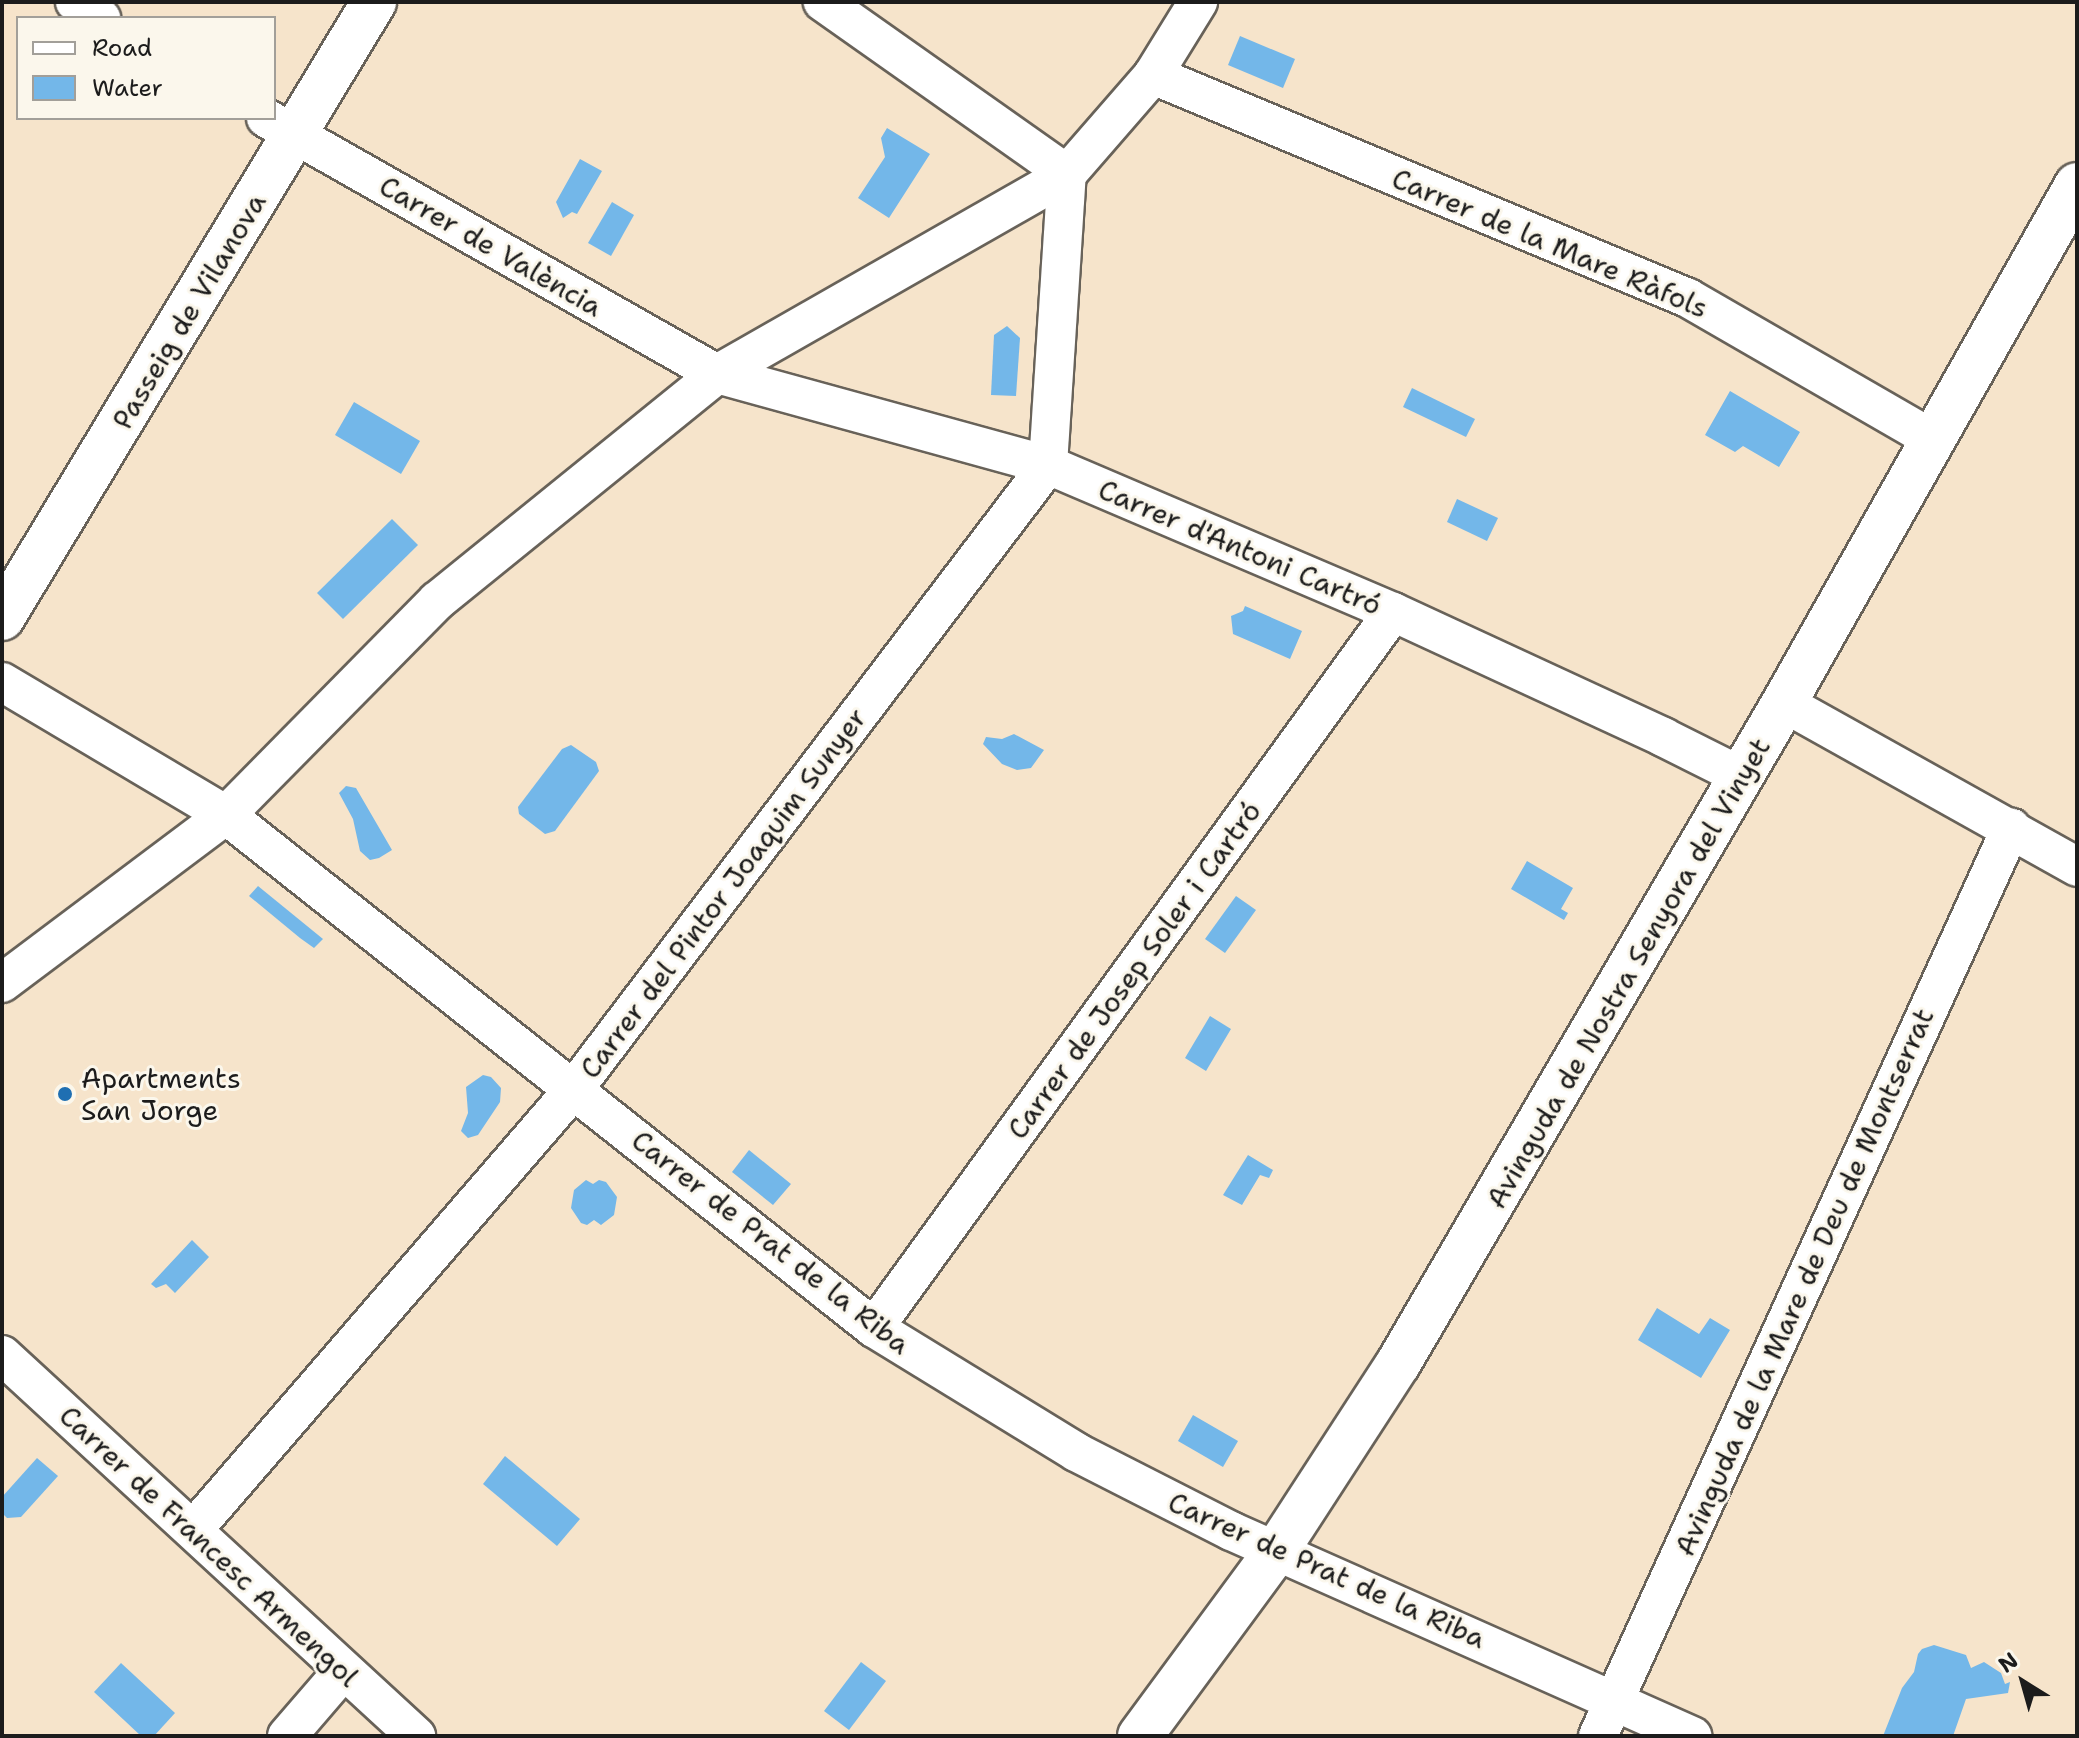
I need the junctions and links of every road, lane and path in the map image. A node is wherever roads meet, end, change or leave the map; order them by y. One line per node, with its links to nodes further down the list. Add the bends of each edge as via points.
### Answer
1 (75, 2): 5 (street)
2 (374, 2): 7 (street, Passeig de Vilanova)
3 (823, 2): 8 (street)
4 (1198, 2): 6 (street)
5 (98, 16)
6 (1153, 75): 8 (street); 11 (street, Carrer de la Mare Ràfols, via 1688,298)
7 (281, 126): 10 (street, Carrer de València); 14 (street, Passeig de Vilanova)
8 (1067, 174): 10 (street); 12 (street)
9 (2077, 185): 11 (street, Avinguda de Nostra Senyora del Vinyet)
10 (717, 374): 12 (street, Carrer d'Antoni Cartró); 18 (street, via 437,601)
11 (1934, 440): 16 (street, Avinguda de Nostra Senyora del Vinyet)
12 (1048, 465): 13 (street, Carrer d'Antoni Cartró); 22 (street, Carrer del Pintor Joaquim Sunyer)
13 (1393, 612): 17 (street, Carrer d'Antoni Cartró); 23 (street, Carrer de Josep Soler i Cartró)
14 (2, 618)
15 (2, 682): 18 (street, Carrer de Prat de la Riba)
16 (1784, 703): 17 (street, Avinguda de Nostra Senyora del Vinyet); 19 (street)
17 (1741, 776): 26 (street, Avinguda de Nostra Senyora del Vinyet, via 1431,1309)
18 (226, 815): 21 (street); 22 (street, Carrer de Prat de la Riba)
19 (2011, 828): 20 (street); 28 (street, Avinguda de la Mare de Deu de Montserrat)
20 (2077, 867)
21 (2, 983)
22 (574, 1089): 23 (street, Carrer de Prat de la Riba); 25 (street, Carrer del Pintor Joaquim Sunyer)
23 (874, 1328): 26 (street, Carrer de Prat de la Riba, via 1076,1452)
24 (2, 1355): 25 (street, Carrer de Francesc Armengol)
25 (193, 1530): 27 (street, Carrer de Francesc Armengol)
26 (1277, 1550): 28 (street, Carrer de Prat de la Riba); 31 (street, Avinguda de Nostra Senyora del Vinyet)
27 (343, 1671): 29 (street); 30 (street, Carrer de Francesc Armengol)
28 (1615, 1699): 32 (street, Avinguda de la Mare de Deu de Montserrat); 33 (street, Carrer de Prat de la Riba)
29 (287, 1736)
30 (416, 1736)
31 (1140, 1736)
32 (1598, 1736)
33 (1692, 1736)

